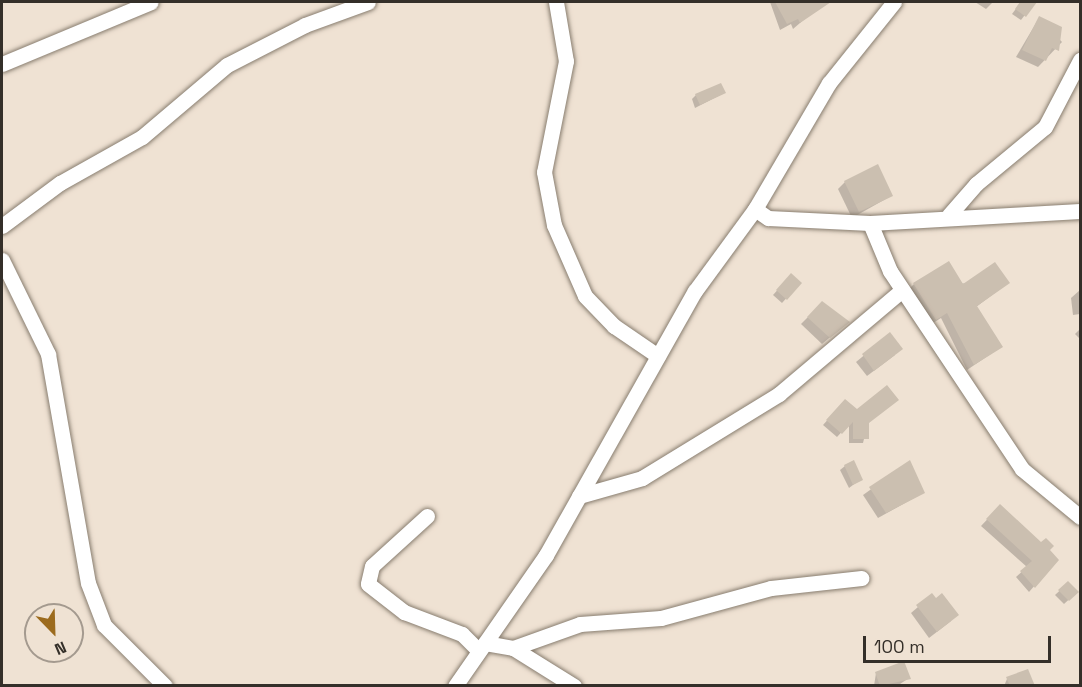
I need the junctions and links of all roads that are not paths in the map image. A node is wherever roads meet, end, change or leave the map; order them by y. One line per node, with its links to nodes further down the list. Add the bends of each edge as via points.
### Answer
1 (151, 2): 6 (street)
2 (368, 2): 11 (street, via 305,25 227,65 142,137 60,183)
3 (556, 2): 14 (street, via 566,61 544,172 554,225 585,296 614,326)
4 (894, 2): 7 (street, via 829,83)
5 (1080, 60): 9 (street, via 1045,127 976,184)
6 (2, 64)
7 (755, 209): 10 (street, via 768,218); 14 (street, via 695,291)
8 (1080, 211): 9 (street)
9 (949, 214): 10 (street)
10 (870, 223): 13 (street)
11 (2, 226)
12 (2, 260): 21 (street, via 48,354 96,604 104,625)
13 (902, 290): 15 (street, via 779,394 642,478); 17 (street, via 1022,469)
14 (658, 356): 15 (street)
15 (579, 495): 19 (street)
16 (427, 516): 19 (street, via 372,567 368,584 404,612 462,634)
17 (1080, 517)
18 (861, 578): 20 (street, via 771,588 661,618 580,624)
19 (482, 647): 20 (street); 22 (street)
20 (513, 648): 23 (street)
21 (165, 686)
22 (455, 686)
23 (574, 686)

